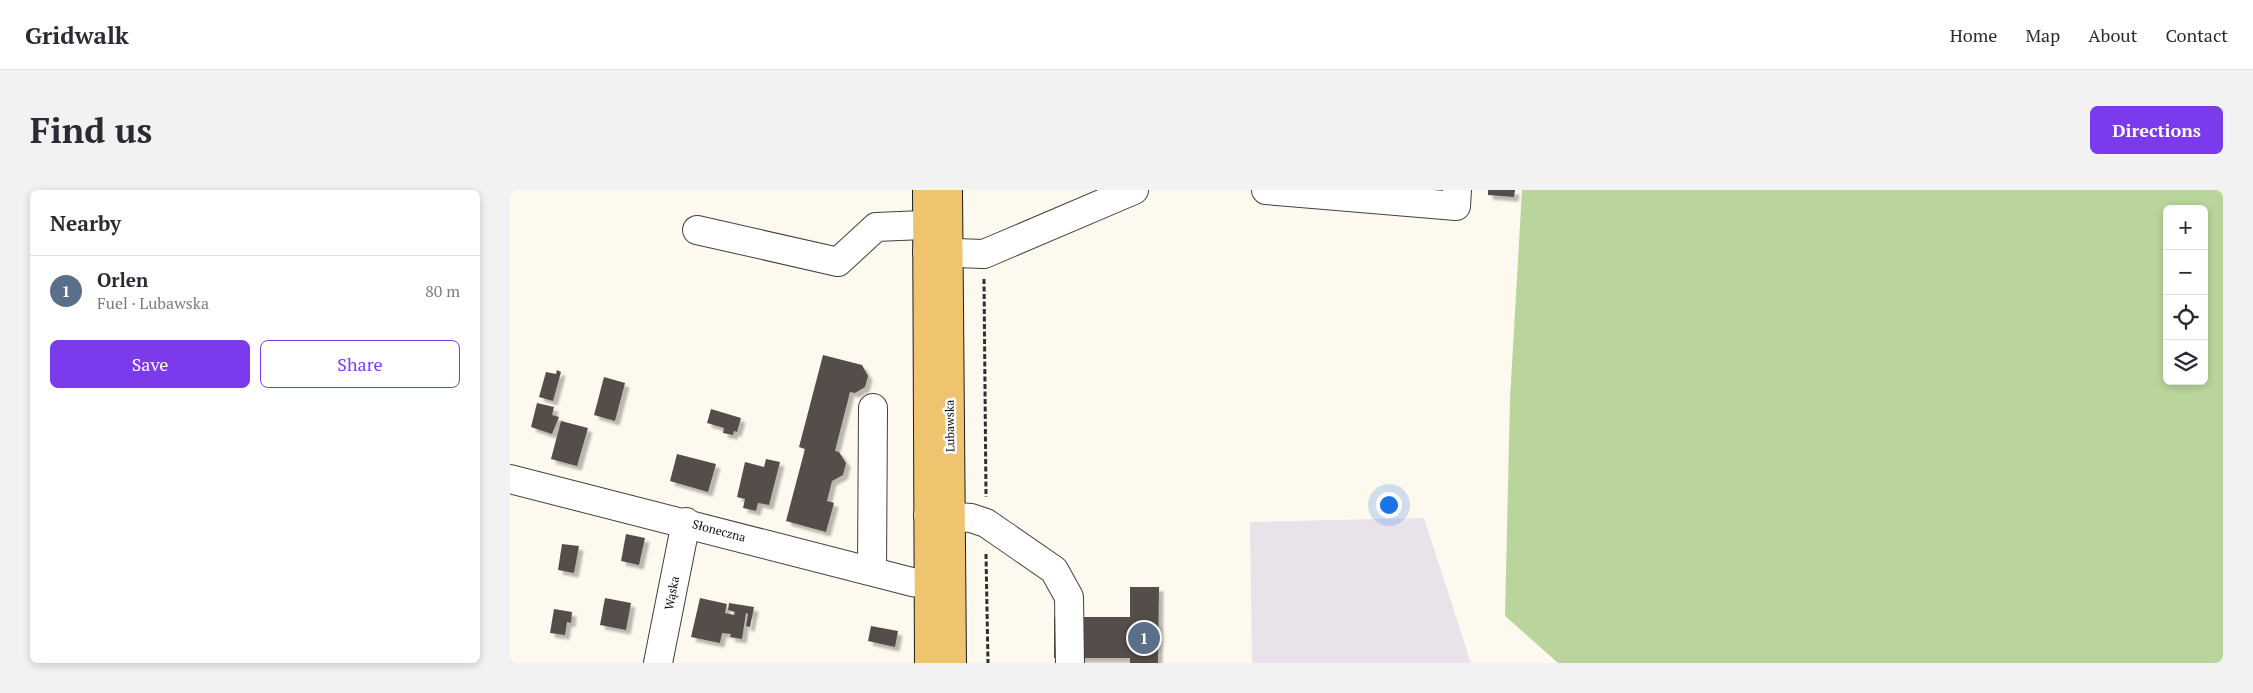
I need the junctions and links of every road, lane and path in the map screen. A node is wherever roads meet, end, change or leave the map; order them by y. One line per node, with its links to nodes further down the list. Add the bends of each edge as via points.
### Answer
1 (927, 190): 6 (main road, Lubawska)
2 (948, 190): 6 (main road, Lubawska)
3 (1134, 190): 9 (street)
4 (1266, 190): 5 (street, via 1456,206)
5 (1457, 190)
6 (937, 224): 7 (street, via 876,227 838,262); 8 (main road, Lubawska)
7 (697, 230)
8 (937, 252): 9 (street); 12 (main road, Lubawska)
9 (984, 254): 14 (path)
10 (873, 408): 15 (street)
11 (510, 479): 13 (street, Słoneczna)
12 (940, 516): 14 (street, via 971,518); 16 (main road, Lubawska); 17 (main road, Lubawska)
13 (686, 522): 15 (street, Słoneczna); 18 (street, Wąska)
14 (986, 523): 21 (path); 22 (street, via 1054,570 1069,598)
15 (872, 571): 16 (street, Słoneczna)
16 (929, 584): 17 (main road, via 938,587); 19 (main road, Lubawska)
17 (952, 614): 20 (main road, Lubawska)
18 (658, 663)
19 (929, 663)
20 (952, 663)
21 (988, 663)
22 (1070, 663)

